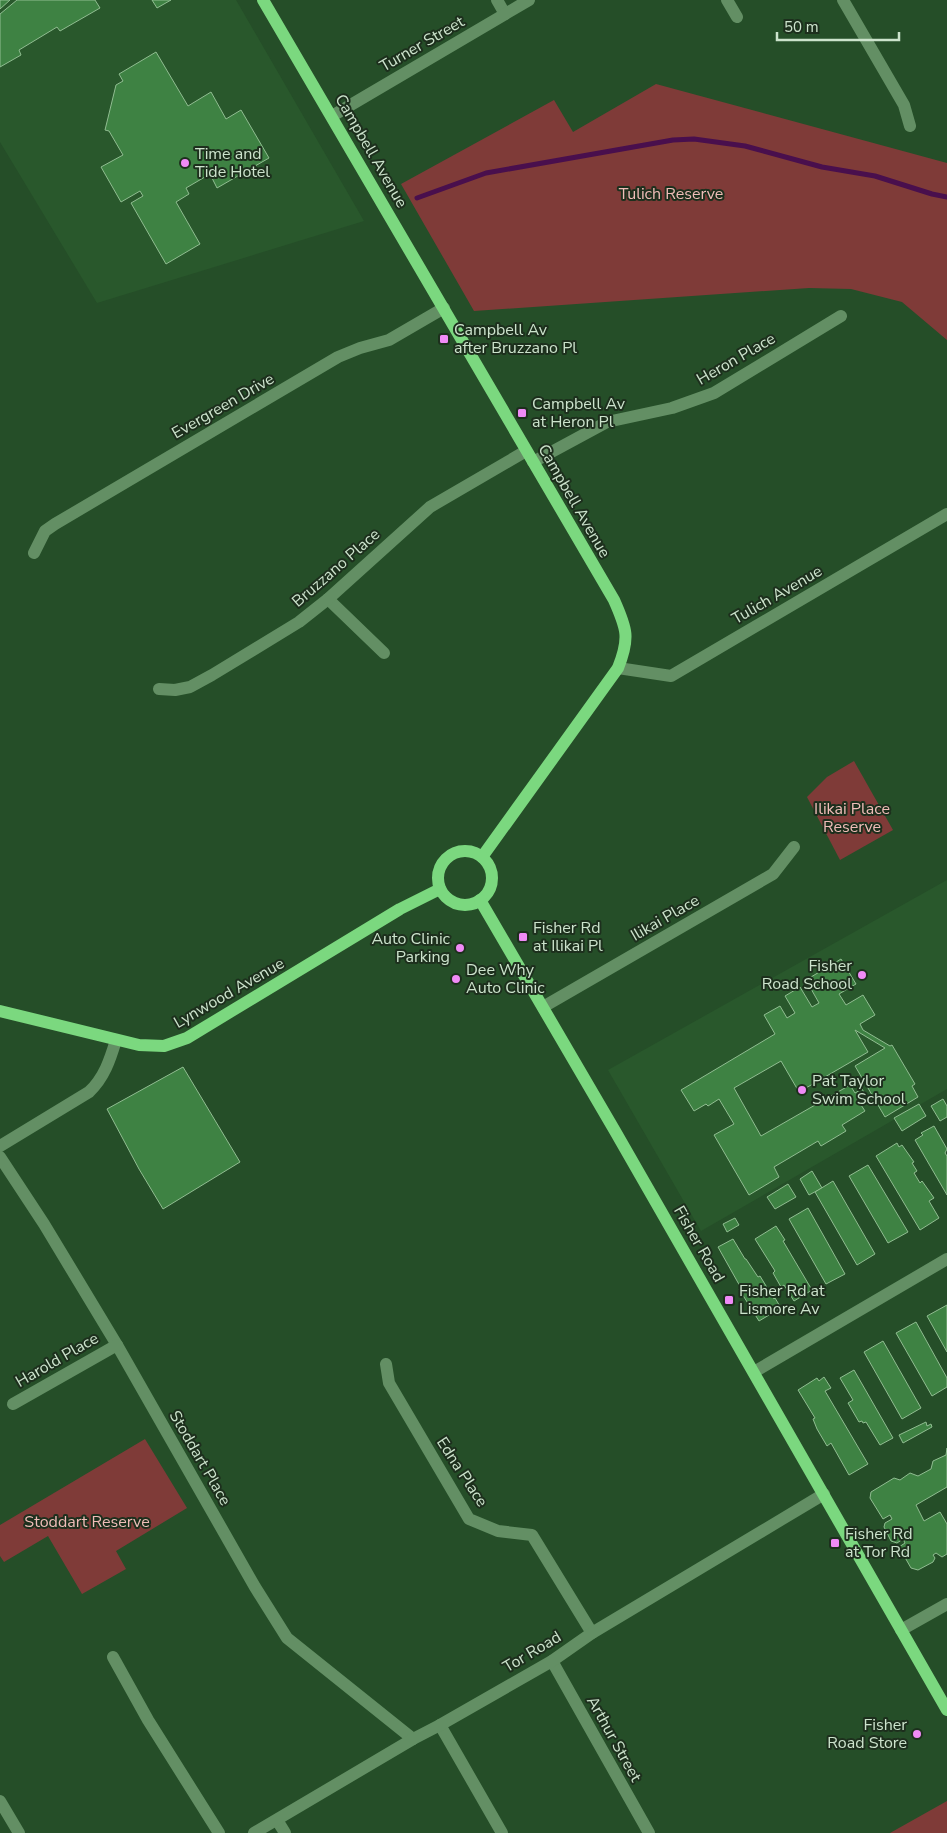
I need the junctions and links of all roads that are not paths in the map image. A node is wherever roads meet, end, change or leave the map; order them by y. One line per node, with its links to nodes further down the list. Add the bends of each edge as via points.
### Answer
1 (263, 0): 8 (main road, Campbell Avenue)
2 (497, 0): 6 (street)
3 (529, 0): 6 (street, Turner Street)
4 (727, 0): 7 (street)
5 (843, 0): 9 (street, via 904,105)
6 (505, 14): 8 (street, Turner Street)
7 (737, 17)
8 (332, 116): 10 (main road, Campbell Avenue)
9 (910, 126)
10 (444, 308): 12 (main road, Campbell Avenue); 15 (street, Evergreen Drive, via 389,340 338,357 55,524 45,531)
11 (841, 316): 13 (street, Heron Place, via 714,393 672,408 607,422)
12 (526, 450): 13 (main road, Campbell Avenue); 16 (street, Bruzzano Place, via 430,507)
13 (533, 462): 18 (main road, Campbell Avenue, via 620,614 627,634)
14 (947, 514): 18 (street, Tulich Avenue, via 671,676)
15 (34, 553)
16 (328, 599): 17 (street); 19 (street, Bruzzano Place, via 299,622 190,687)
17 (384, 653)
18 (618, 668): 21 (main road, Campbell Avenue)
19 (159, 689)
20 (794, 847): 24 (street, Ilikai Place, via 774,874)
21 (482, 857): 22 (main road, via 466,850 449,856 439,871); 23 (main road, via 492,875 489,889)
22 (440, 889): 23 (main road, via 453,902 472,904); 26 (main road, Lynwood Avenue, via 400,909 187,1038 164,1046)
23 (480, 900): 24 (main road, Fisher Road)
24 (543, 1007): 32 (main road, Fisher Road)
25 (0, 1011): 26 (main road, Lynwood Avenue)
26 (116, 1040): 27 (street, via 103,1075 89,1092)
27 (0, 1146)
28 (0, 1157): 30 (street, Stoddart Place)
29 (947, 1259): 32 (street)
30 (117, 1344): 33 (street, Harold Place); 42 (street, Stoddart Place, via 255,1588 287,1638)
31 (386, 1364): 37 (street, Edna Place, via 389,1383 469,1518 498,1531 532,1534)
32 (754, 1372): 34 (main road, Fisher Road)
33 (13, 1404)
34 (824, 1494): 36 (main road, Fisher Road); 37 (street, Tor Road)
35 (947, 1604): 36 (street)
36 (901, 1630): 40 (main road, Fisher Road)
37 (592, 1634): 39 (street, Tor Road)
38 (113, 1657): 46 (street, via 148,1720)
39 (552, 1661): 41 (street, Tor Road); 50 (street, Arthur Street)
40 (947, 1710)
41 (440, 1725): 42 (street, Tor Road); 49 (street)
42 (413, 1739): 44 (street, Tor Road)
43 (0, 1800): 45 (street)
44 (277, 1820): 47 (street, Tor Road); 48 (street)
45 (19, 1833)
46 (220, 1833)
47 (254, 1833)
48 (285, 1833)
49 (502, 1833)
50 (649, 1833)

